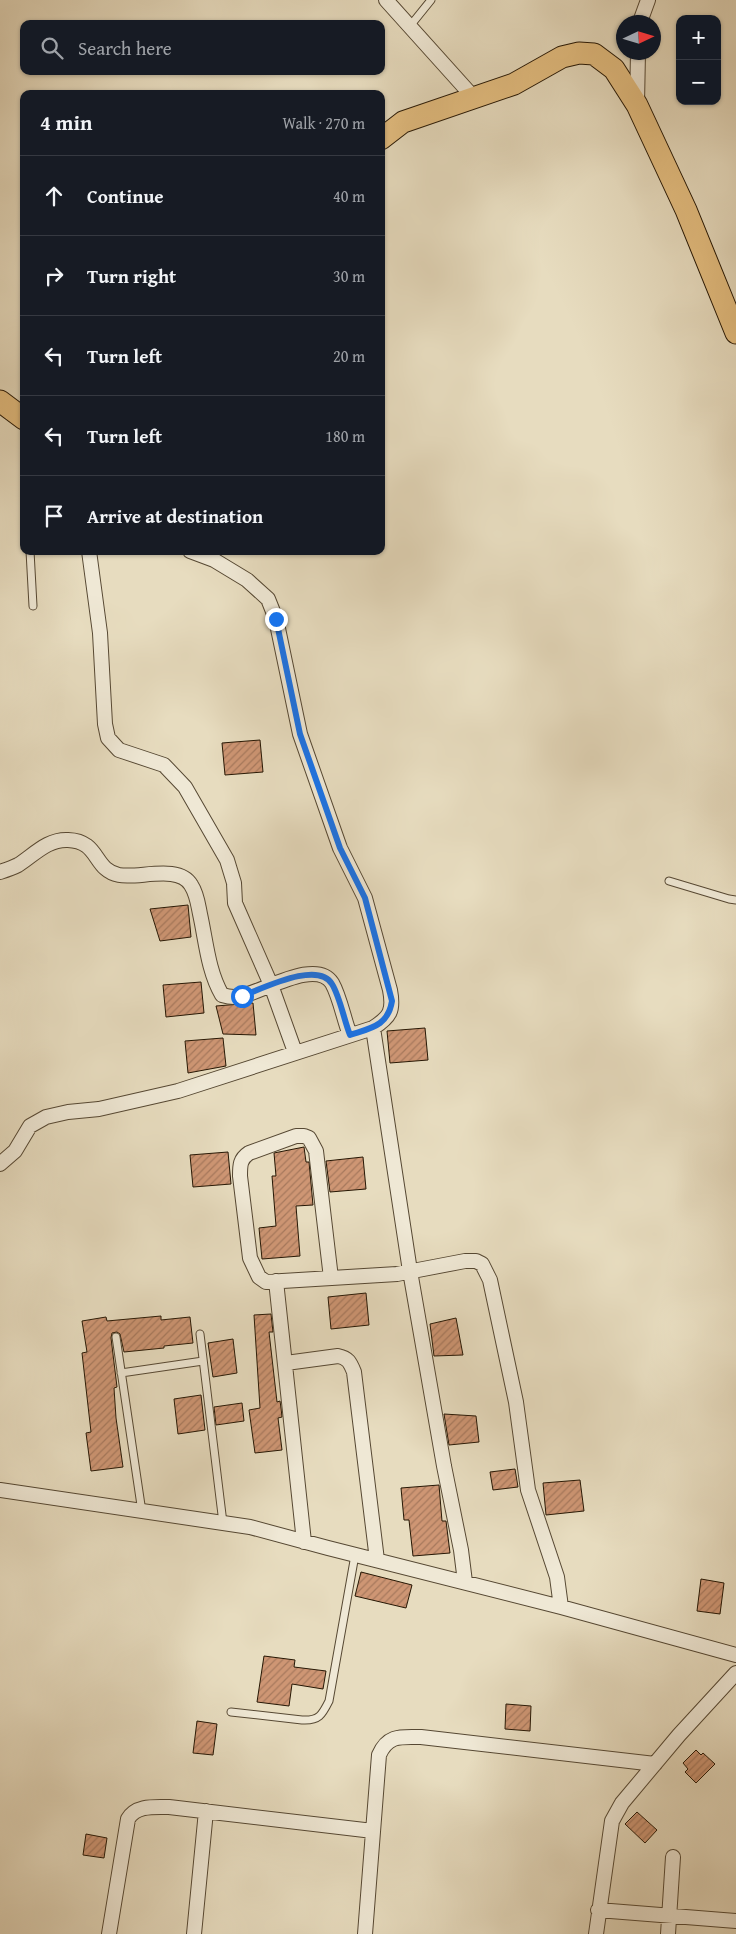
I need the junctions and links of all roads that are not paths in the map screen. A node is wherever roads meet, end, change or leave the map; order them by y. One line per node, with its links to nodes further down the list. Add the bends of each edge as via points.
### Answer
1 (386, 0): 5 (street)
2 (431, 0): 5 (lane)
3 (648, 0): 4 (street)
4 (643, 15)
5 (410, 26): 7 (street)
6 (638, 60): 8 (street)
7 (476, 98): 8 (main road, via 579,53 594,54 614,69); 9 (main road, via 403,122)
8 (638, 105): 10 (main road, via 686,210)
9 (385, 136)
10 (736, 333)
11 (0, 401): 12 (main road)
12 (20, 415)
13 (30, 555): 16 (lane)
14 (90, 555): 20 (street, via 100,633 108,738 119,750 164,765 185,787 227,860 236,902)
15 (201, 555): 21 (street, via 247,580 268,599 276,619 300,734 340,848 365,898 390,990 390,1012)
16 (33, 606)
17 (0, 872): 20 (street, via 17,866 45,846 68,840 87,845 110,873 120,876 180,876 188,880 196,896 212,969 222,995 231,998 242,996)
18 (669, 881): 19 (lane)
19 (736, 900)
20 (271, 985): 22 (street, via 302,975 326,977 332,984); 23 (street)
21 (373, 1028): 22 (street); 25 (street)
22 (350, 1035): 23 (street)
23 (295, 1052): 24 (street, via 178,1091 46,1117 30,1126 15,1151)
24 (0, 1164)
25 (410, 1271): 26 (street); 39 (street); 40 (street, via 476,1261 482,1264 490,1280 516,1402 528,1490 557,1577)
26 (332, 1278): 27 (street); 27 (street, via 316,1151 309,1138 304,1136 282,1140 249,1153 240,1164 252,1263 259,1277 266,1282)
27 (276, 1281): 31 (street)
28 (200, 1334): 30 (lane)
29 (116, 1337): 32 (lane)
30 (203, 1361): 32 (lane); 35 (lane)
31 (286, 1364): 36 (street); 38 (street, via 338,1356 350,1362 354,1372)
32 (121, 1373): 34 (lane)
33 (0, 1490): 34 (street)
34 (142, 1512): 35 (street)
35 (223, 1523): 36 (street)
36 (304, 1542): 37 (street)
37 (355, 1555): 38 (street); 43 (lane, via 329,1702 318,1718 312,1721)
38 (377, 1560): 39 (street)
39 (465, 1582): 40 (street)
40 (561, 1607): 41 (street)
41 (736, 1655)
42 (736, 1673): 44 (street)
43 (231, 1712)
44 (655, 1764): 46 (street, via 421,1737 393,1739 384,1745 379,1755); 48 (street, via 622,1803 612,1821)
45 (206, 1811): 46 (street); 51 (street, via 152,1807 131,1813 125,1832); 52 (street)
46 (373, 1831): 53 (street)
47 (673, 1857): 49 (street)
48 (598, 1910): 49 (street); 54 (street)
49 (669, 1916): 50 (street); 55 (street)
50 (736, 1922)
51 (109, 1934)
52 (194, 1934)
53 (364, 1934)
54 (596, 1934)
55 (668, 1934)

